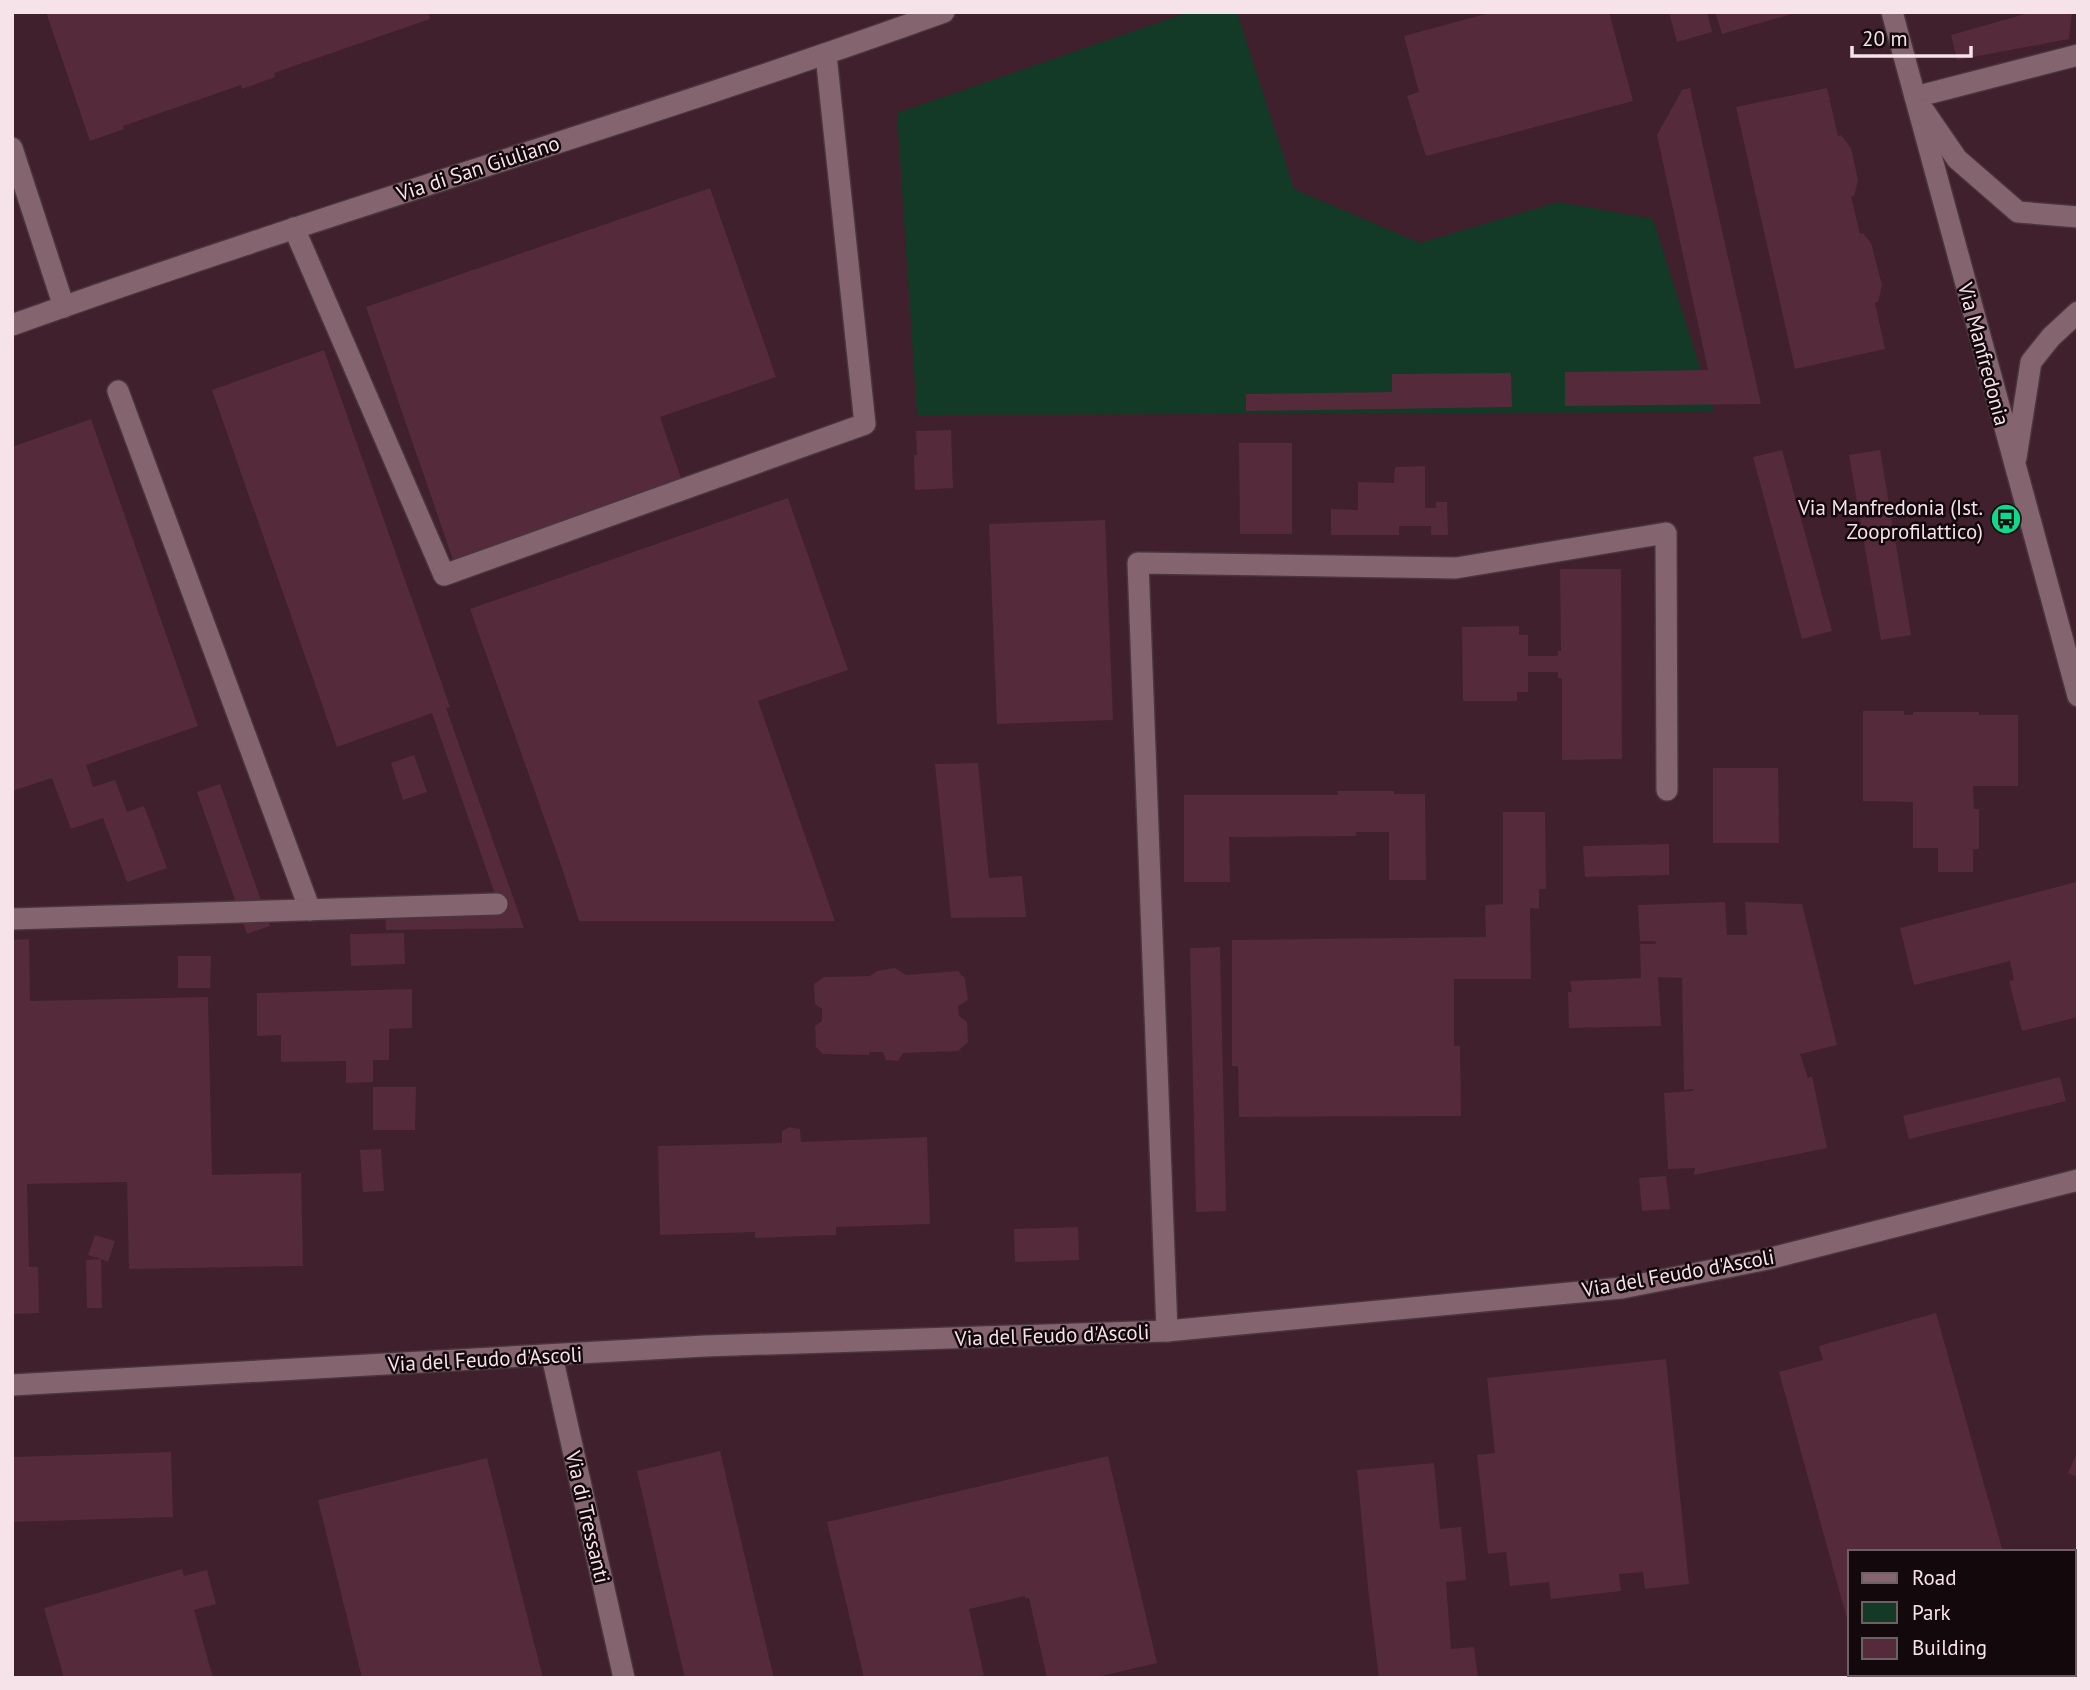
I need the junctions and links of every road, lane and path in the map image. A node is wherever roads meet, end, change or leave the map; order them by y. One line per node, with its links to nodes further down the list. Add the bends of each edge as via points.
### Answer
1 (944, 12): 3 (street, Via di San Giuliano)
2 (1892, 12): 5 (street, Via Manfredonia)
3 (826, 55): 8 (street, Via di San Giuliano); 8 (street, via 865,424 444,575)
4 (2078, 55): 5 (street)
5 (1915, 97): 7 (street, via 1957,159 2018,212); 13 (street, Via Manfredonia)
6 (12, 148): 9 (street)
7 (2078, 217)
8 (294, 228): 9 (street, Via di San Giuliano)
9 (64, 307): 11 (street, Via di San Giuliano)
10 (2078, 312): 13 (street, via 2031,362)
11 (12, 326)
12 (118, 391): 17 (street)
13 (2015, 468): 14 (street, Via Manfredonia)
14 (2078, 696)
15 (1668, 790): 20 (street, via 1666,533 1456,568 1139,563)
16 (497, 904): 17 (street)
17 (310, 910): 18 (street)
18 (12, 919)
19 (2078, 1180): 20 (street, Via del Feudo d'Ascoli, via 1768,1259 1622,1288)
20 (1167, 1331): 21 (street, Via del Feudo d'Ascoli, via 705,1346)
21 (552, 1356): 22 (street, Via del Feudo d'Ascoli); 23 (street, Via di Tressanti)
22 (12, 1385)
23 (624, 1678)

